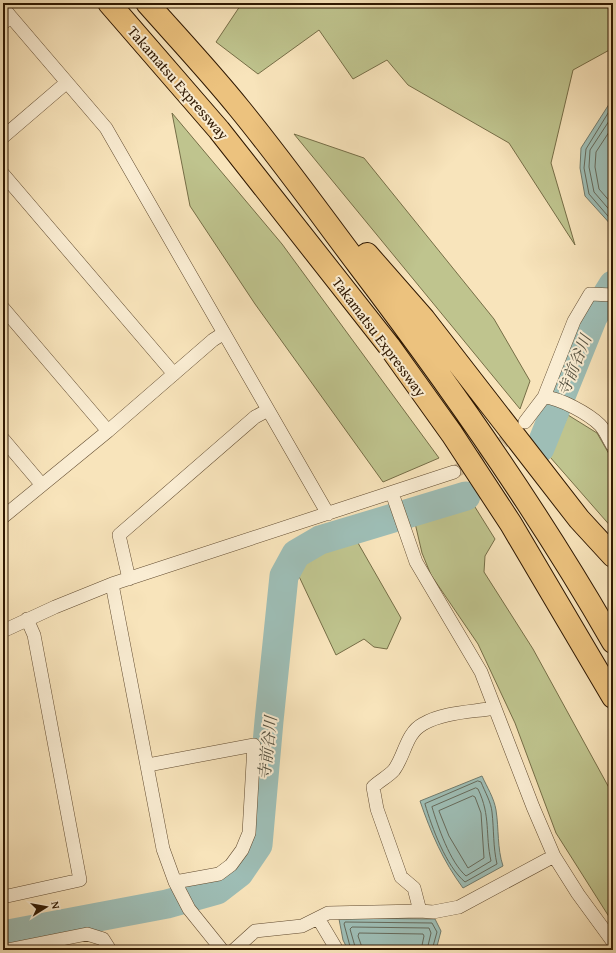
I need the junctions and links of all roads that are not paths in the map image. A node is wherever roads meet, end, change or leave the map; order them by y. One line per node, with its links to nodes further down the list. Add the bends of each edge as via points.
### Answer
1 (109, 3): 29 (highway, Takamatsu Expressway, via 219,130 389,346 452,434 511,524)
2 (147, 3): 5 (highway, Takamatsu Expressway)
3 (6, 16): 4 (street)
4 (66, 82): 6 (street); 10 (street, via 106,128)
5 (239, 108): 23 (highway, via 424,319 579,519); 28 (highway, Takamatsu Expressway, via 475,423 536,514)
6 (3, 137)
7 (3, 174): 11 (street)
8 (606, 295): 12 (street, via 590,294 574,321)
9 (3, 308): 15 (street)
10 (224, 333): 11 (street); 13 (street)
11 (174, 374): 15 (street)
12 (547, 397): 14 (street); 17 (street, via 580,410 600,425)
13 (268, 410): 21 (street); 24 (street, via 255,417 119,535)
14 (525, 422)
15 (108, 431): 19 (street)
16 (3, 439): 19 (street)
17 (613, 446)
18 (454, 472): 20 (street)
19 (42, 485): 22 (street)
20 (392, 493): 21 (street); 30 (street, via 416,562 482,672)
21 (328, 514): 24 (street)
22 (3, 517)
23 (613, 556)
24 (129, 579): 25 (street)
25 (112, 584): 26 (street); 31 (street)
26 (27, 619): 27 (street); 34 (street, via 34,635 80,880)
27 (3, 631)
28 (613, 642)
29 (613, 697)
30 (495, 708): 32 (street); 35 (street, via 439,717 422,724 409,738 393,772 373,787 377,809 401,878 414,888)
31 (148, 766): 33 (street, via 163,849); 33 (street, via 254,745 249,833 242,850 232,865 219,874)
32 (554, 856): 35 (street, via 459,907 433,912); 37 (street)
33 (178, 887): 40 (street, via 189,909)
34 (3, 897)
35 (420, 910): 36 (street, via 328,913)
36 (318, 918): 41 (street, via 302,926 256,931); 42 (street)
37 (613, 942)
38 (6, 950): 39 (street, via 87,934 103,939)
39 (110, 950)
40 (222, 950)
41 (234, 950)
42 (337, 950)

